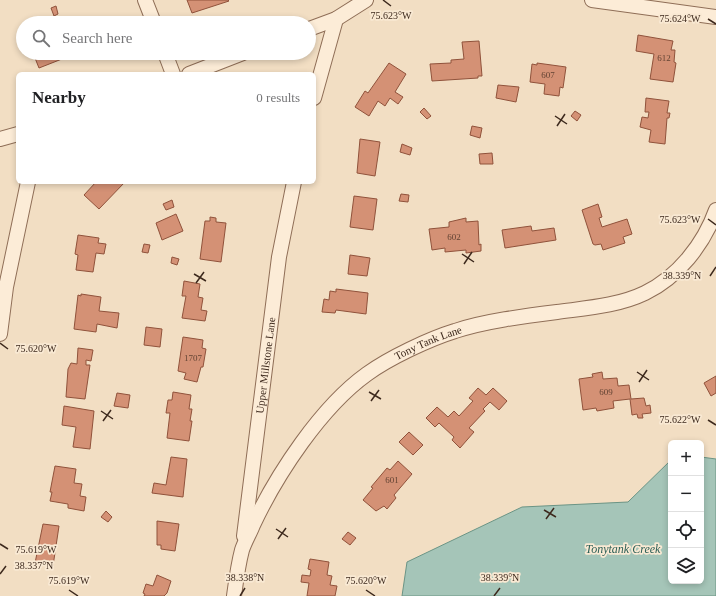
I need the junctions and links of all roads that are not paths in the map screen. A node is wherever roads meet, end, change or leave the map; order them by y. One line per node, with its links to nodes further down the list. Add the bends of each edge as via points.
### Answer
1 (145, 0): 4 (street)
2 (366, 0): 6 (street)
3 (592, 0): 5 (street)
4 (151, 16)
5 (716, 16)
6 (336, 19): 7 (street); 12 (street)
7 (316, 26)
8 (168, 60): 10 (street)
9 (225, 60): 11 (street)
10 (172, 72)
11 (195, 72)
12 (316, 91)
13 (16, 135): 14 (street)
14 (0, 139)
15 (28, 184): 18 (street, via 6,287)
16 (294, 184): 19 (street, Upper Millstone Lane, via 279,257)
17 (716, 210): 19 (street, Tony Tank Lane, via 694,250 675,272 646,292 623,301 531,315 455,331 411,350 368,373 325,415 277,479)
18 (0, 334)
19 (242, 549): 20 (street, Tony Tank Lane)
20 (234, 596)

